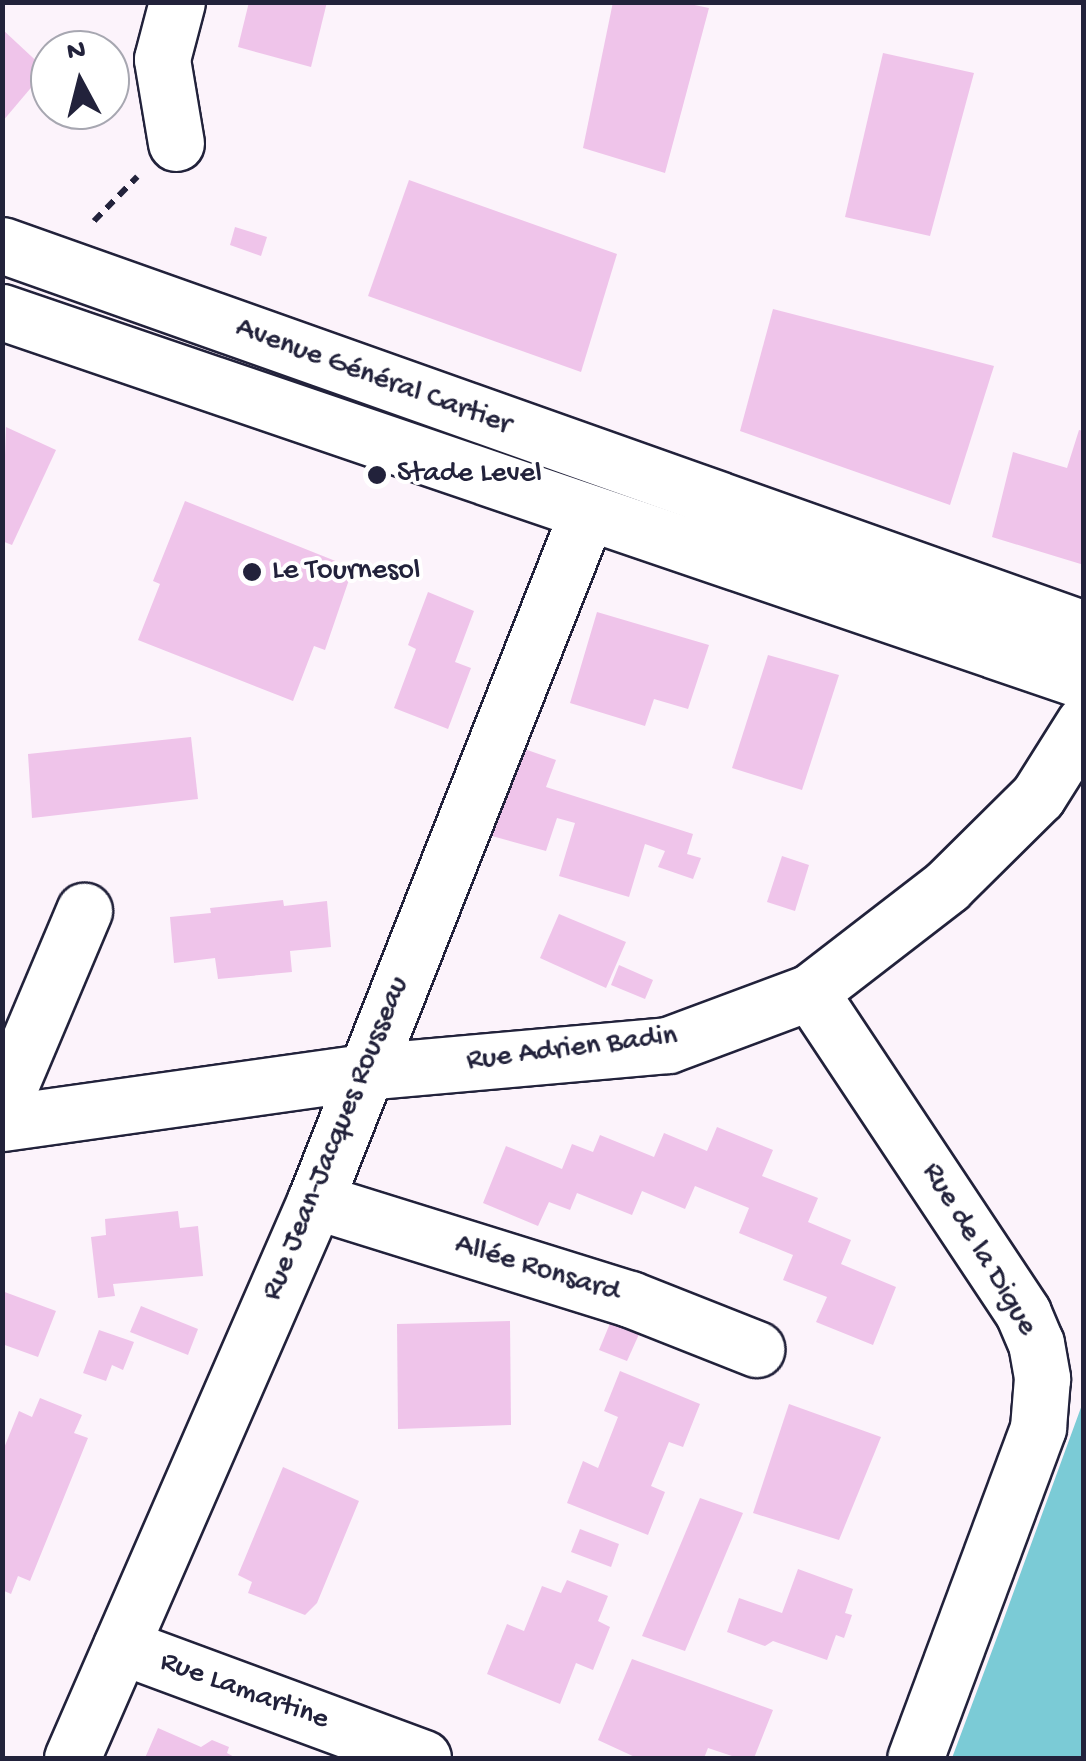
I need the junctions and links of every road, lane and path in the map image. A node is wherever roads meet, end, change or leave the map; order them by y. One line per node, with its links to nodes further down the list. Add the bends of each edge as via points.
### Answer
1 (177, 2): 2 (street, via 162,59)
2 (176, 142): 3 (path)
3 (90, 226)
4 (2, 245): 7 (street, Avenue Général Cartier)
5 (2, 312): 6 (street, Avenue Général Cartier)
6 (586, 513): 8 (street, Avenue Général Cartier); 12 (street, Rue Jean-Jacques Rousseau)
7 (1084, 629)
8 (1084, 680)
9 (1084, 723): 11 (street, Rue Adrien Badin, via 1038,796 948,886)
10 (84, 911): 13 (street)
11 (810, 992): 12 (street, Rue Adrien Badin, via 668,1045); 20 (street, Rue de la Digue, via 1023,1312 1042,1378 1038,1428)
12 (366, 1072): 14 (street, Rue Adrien Badin); 15 (street, Rue Jean-Jacques Rousseau)
13 (2, 1105)
14 (2, 1122)
15 (315, 1201): 16 (street, Allée Ronsard, via 630,1299); 17 (street, Rue Jean-Jacques Rousseau)
16 (756, 1349)
17 (121, 1646): 18 (street, Rue Jean-Jacques Rousseau); 19 (street, Rue Lamartine)
18 (72, 1758)
19 (423, 1758)
20 (916, 1758)

